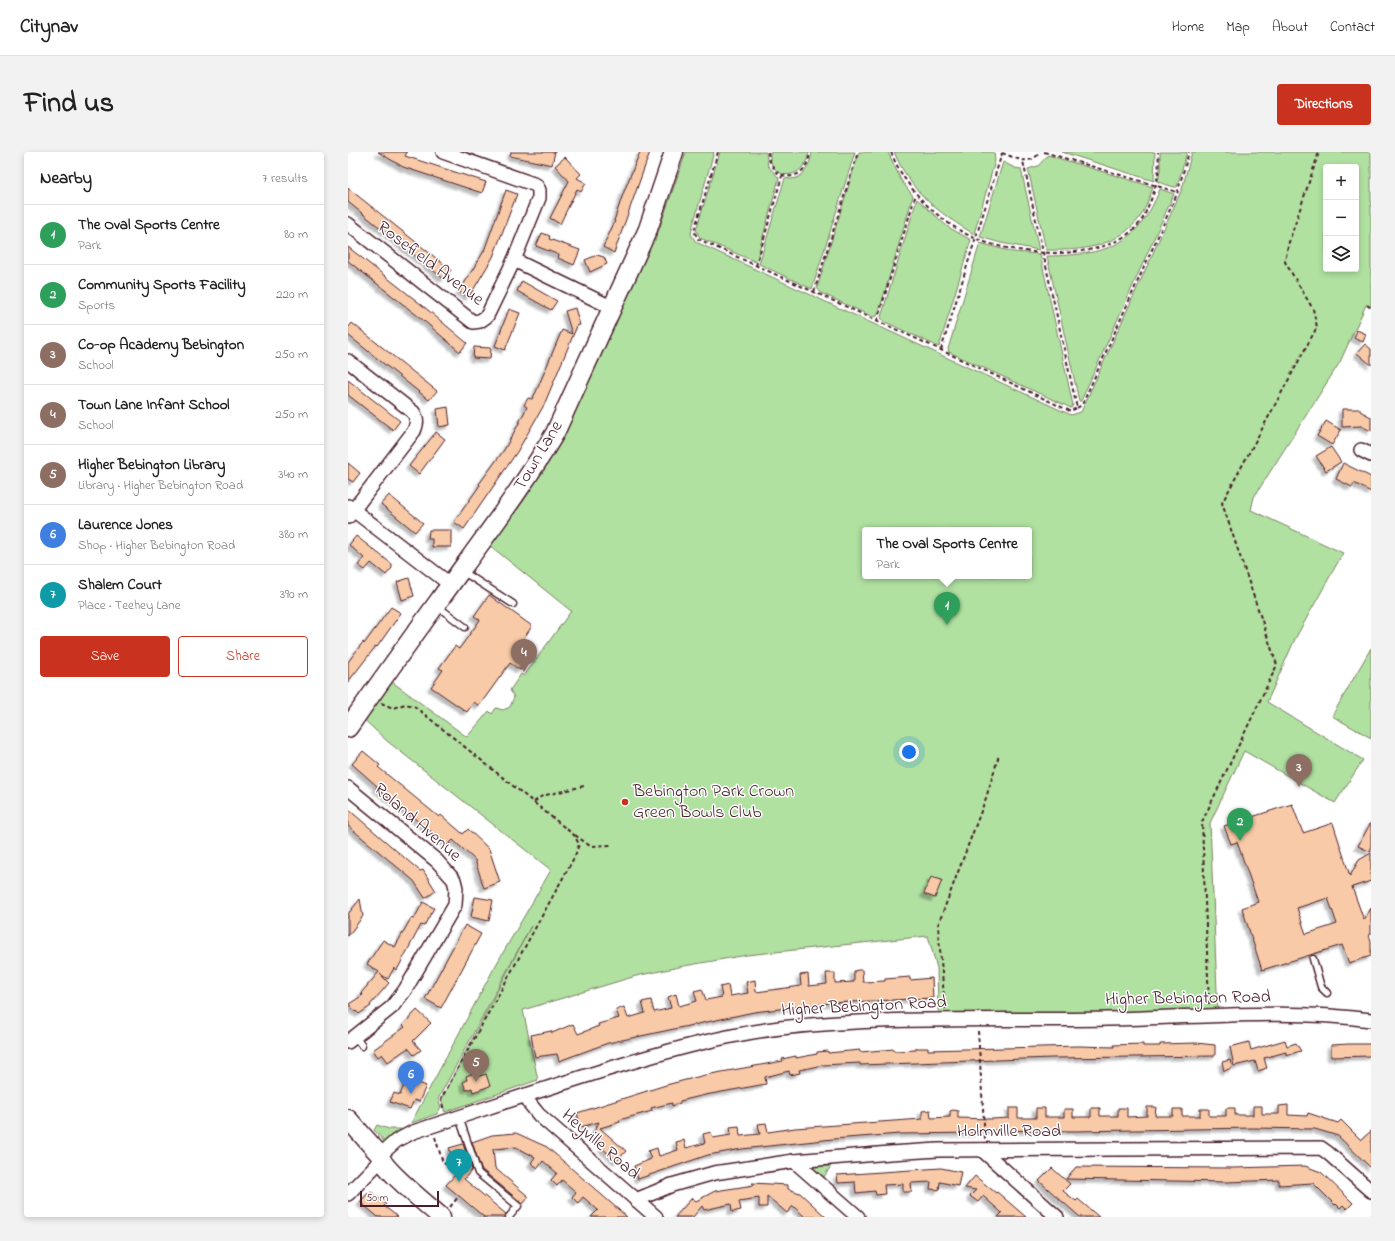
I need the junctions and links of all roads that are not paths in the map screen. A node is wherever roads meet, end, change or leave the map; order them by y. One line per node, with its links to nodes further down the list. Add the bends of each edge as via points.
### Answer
1 (443, 152): 4 (street, via 536,185 539,198)
2 (674, 152): 5 (main road, Town Lane, via 648,229)
3 (348, 224): 4 (street, Rosefield Avenue, via 473,322 487,316)
4 (514, 260): 5 (street)
5 (613, 308): 8 (main road, Town Lane, via 544,453)
6 (348, 361): 7 (street, via 413,412 417,425)
7 (350, 511): 9 (street)
8 (461, 570): 9 (main road, Town Lane); 10 (lane)
9 (451, 585): 11 (main road, Town Lane)
10 (513, 604)
11 (436, 605): 12 (lane); 13 (main road, Town Lane)
12 (465, 627)
13 (348, 728)
14 (348, 788): 18 (street, Roland Avenue, via 437,861 454,880 456,888 455,905 405,990)
15 (1313, 959): 16 (lane, via 1321,987)
16 (1327, 993)
17 (1371, 1020): 19 (street, Higher Bebington Road, via 1343,1016 1209,1015 850,1023 779,1029 670,1051)
18 (355, 1041)
19 (526, 1095): 21 (street, Higher Bebington Road); 27 (street, Heyville Road, via 539,1115)
20 (348, 1119): 23 (main road)
21 (453, 1119): 23 (street, Higher Bebington Road, via 396,1141); 29 (lane, via 478,1173 518,1206)
22 (984, 1150): 24 (street, Holmville Road, via 938,1150); 25 (street, Holmville Road, via 1321,1148); 32 (street)
23 (380, 1157): 26 (street, Higher Bebington Road); 28 (main road, via 393,1174)
24 (794, 1161): 27 (street, Holmville Road, via 714,1173 672,1185); 31 (street)
25 (1371, 1191)
26 (348, 1194)
27 (636, 1200): 30 (street, Heyville Road)
28 (441, 1217)
29 (509, 1217)
30 (656, 1217)
31 (858, 1217)
32 (1056, 1217)

